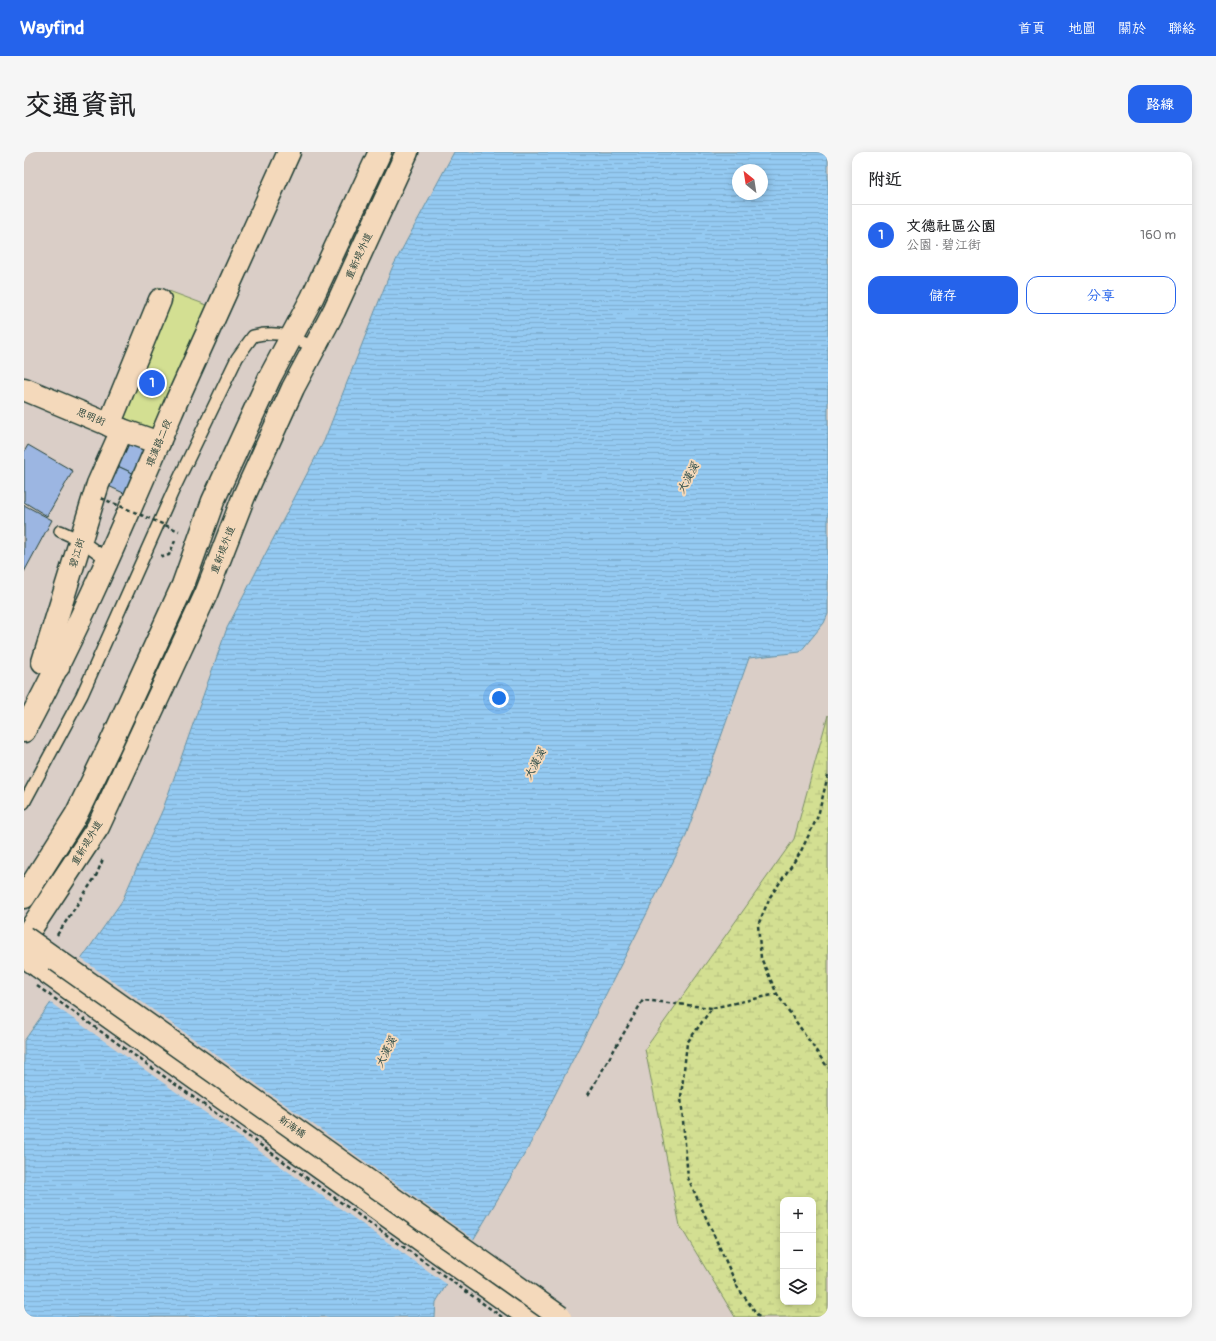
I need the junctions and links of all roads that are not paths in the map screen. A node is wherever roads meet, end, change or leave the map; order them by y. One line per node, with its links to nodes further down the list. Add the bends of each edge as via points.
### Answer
1 (289, 152): 9 (street, 環漢路二段)
2 (380, 152): 5 (street, via 312,298)
3 (407, 152): 6 (street, 重新堤外道, via 334,312)
4 (160, 300): 8 (street, 碧江街)
5 (291, 336): 6 (lane); 15 (lane, via 268,333 253,336 237,358 172,491 82,695); 16 (street, via 213,501 183,585 109,747 76,815)
6 (314, 348): 17 (street, 重新堤外道, via 244,496 206,594 98,827)
7 (24, 389): 8 (street, 思明街)
8 (115, 428): 9 (street, 思明街); 11 (street, 碧江街)
9 (159, 443): 12 (street, 環漢路二段)
10 (60, 531): 11 (lane)
11 (80, 540): 12 (lane); 13 (street, 碧江街, via 43,662)
12 (108, 560): 13 (street, 環漢路二段)
13 (58, 667): 14 (street, 環漢路二段)
14 (24, 731)
15 (24, 803)
16 (24, 897)
17 (24, 938): 20 (street, 新海橋, bridge)
18 (24, 956): 19 (street, 新海橋, bridge)
19 (529, 1317)
20 (560, 1317)

